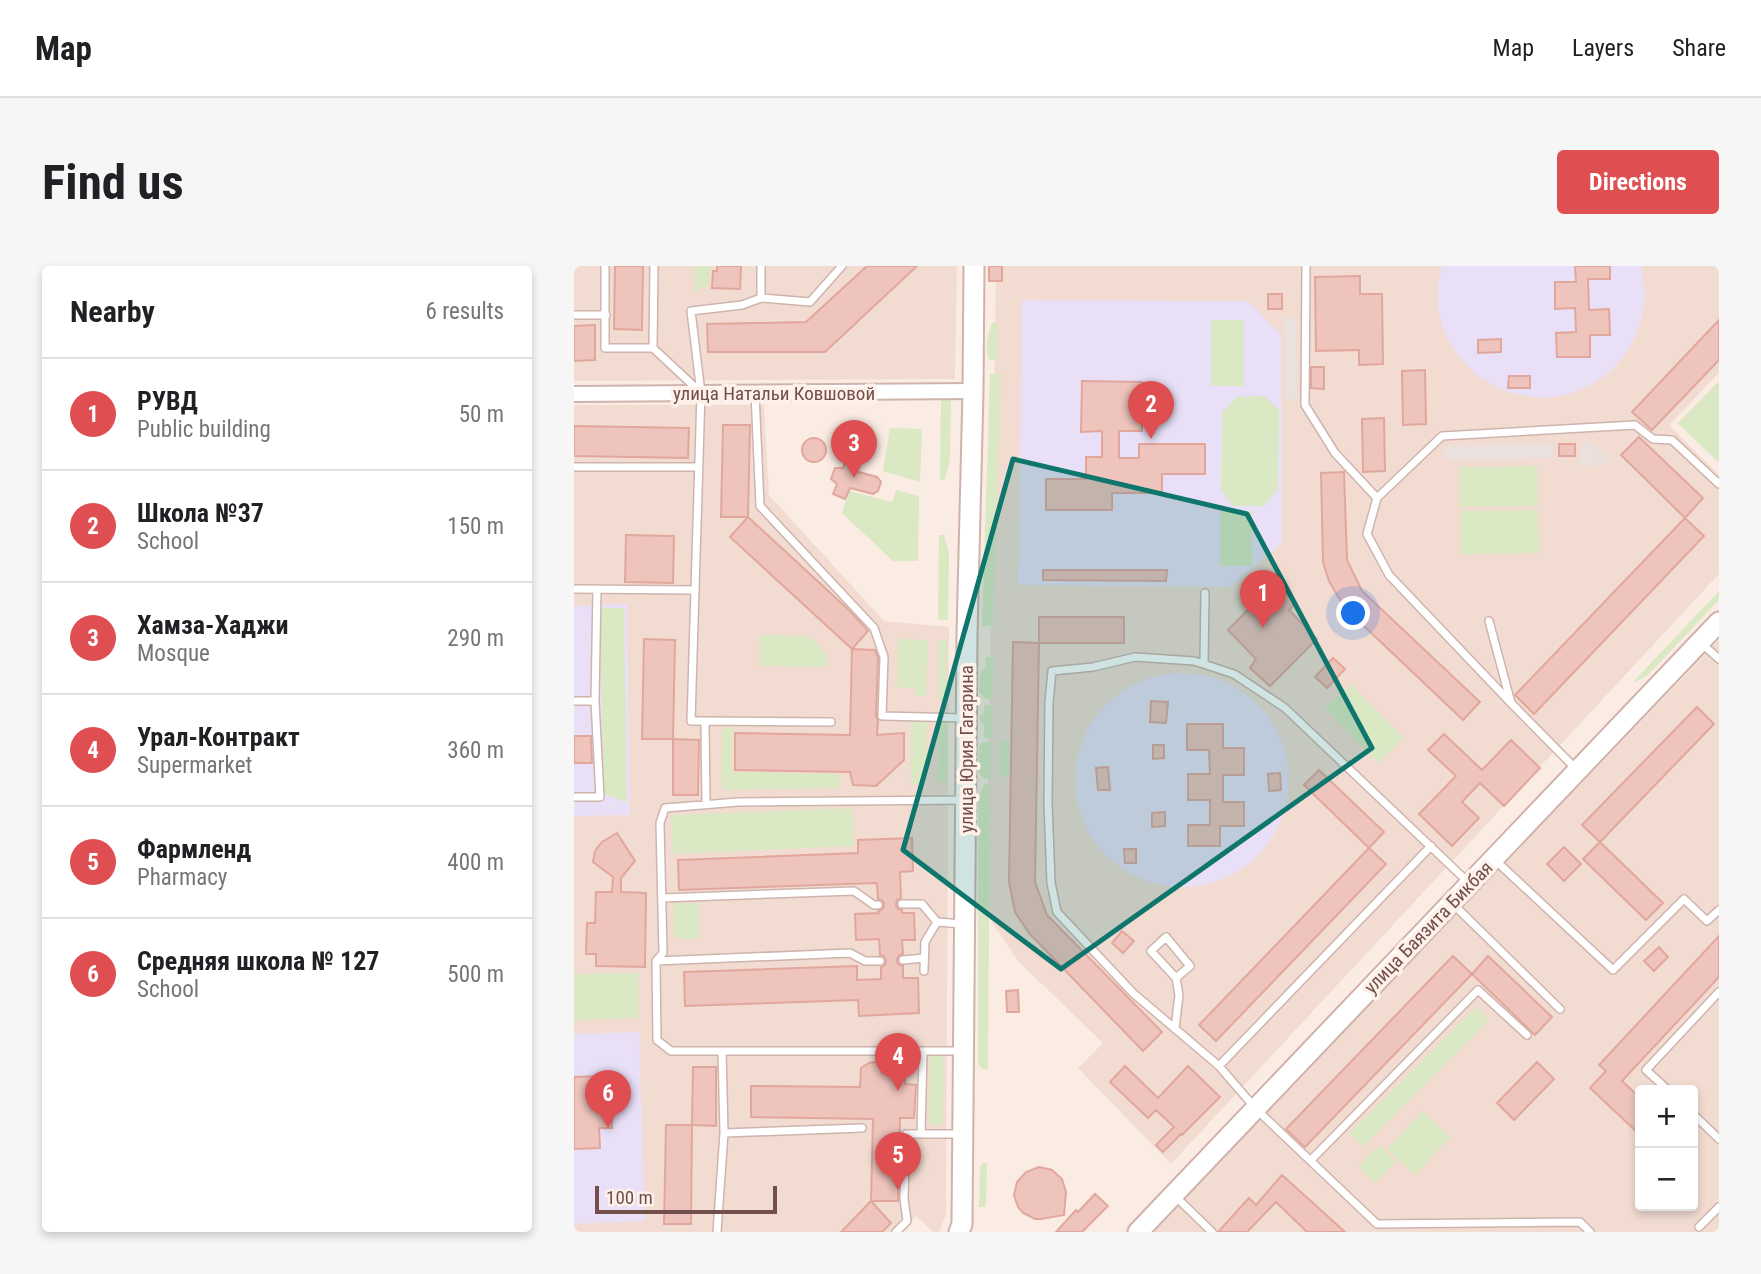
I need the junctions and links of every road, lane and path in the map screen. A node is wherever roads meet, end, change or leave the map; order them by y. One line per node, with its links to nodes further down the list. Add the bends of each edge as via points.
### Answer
1 (605, 266): 9 (lane)
2 (654, 266): 10 (lane)
3 (761, 266): 7 (lane)
4 (842, 266): 7 (lane, via 810,302)
5 (974, 266): 11 (main road, улица Юрия Гагарина)
6 (1306, 266): 18 (lane, via 1305,405 1335,453)
7 (761, 298): 12 (lane, via 691,311)
8 (574, 315): 9 (lane)
9 (606, 315): 10 (lane, via 606,348)
10 (653, 348): 12 (lane)
11 (973, 391): 13 (street, улица Натальи Ковшовой); 31 (main road, улица Юрия Гагарина)
12 (701, 393): 13 (street, улица Натальи Ковшовой); 14 (street, улица Натальи Ковшовой); 16 (lane)
13 (755, 393): 31 (lane, via 760,506 874,628 884,657 882,716)
14 (574, 394)
15 (574, 467): 16 (lane)
16 (699, 467): 21 (lane)
17 (1719, 484): 18 (lane, via 1672,440 1653,439 1635,425 1442,436)
18 (1377, 498): 30 (lane, via 1367,534 1389,575)
19 (574, 589): 20 (lane)
20 (597, 589): 21 (lane); 29 (lane)
21 (695, 590): 32 (lane, via 691,721)
22 (1205, 593): 27 (lane)
23 (1489, 621): 30 (lane)
24 (1719, 622): 25 (main road, улица Баязита Бикбая)
25 (1700, 642): 26 (lane); 34 (main road, улица Баязита Бикбая)
26 (1719, 659)
27 (1204, 664): 38 (lane, via 1234,674 1285,708); 56 (lane, via 1135,657 1052,670 1049,702 1051,883 1057,912 1133,993)
28 (574, 701): 29 (lane)
29 (595, 701): 35 (lane, via 600,797)
30 (1511, 703): 34 (lane)
31 (966, 718): 36 (main road, улица Юрия Гагарина)
32 (705, 721): 33 (lane); 37 (lane)
33 (831, 722)
34 (1578, 770): 39 (main road, улица Баязита Бикбая)
35 (574, 797)
36 (965, 800): 37 (lane); 47 (main road, улица Юрия Гагарина)
37 (706, 804): 41 (lane, via 664,808 660,823)
38 (1431, 846): 40 (lane); 61 (lane)
39 (1493, 858): 40 (main road, улица Баязита Бикбая); 45 (lane, via 1613,970 1684,899 1707,921)
40 (1469, 884): 42 (main road, улица Баязита Бикбая)
41 (662, 898): 44 (lane, via 854,891); 50 (lane, via 663,953)
42 (1451, 902): 55 (lane); 63 (main road, улица Баязита Бикбая)
43 (902, 904): 46 (lane, via 922,904)
44 (878, 905)
45 (1719, 910)
46 (937, 922): 47 (lane); 48 (lane, via 925,942)
47 (965, 924): 60 (main road, улица Юрия Гагарина)
48 (924, 958): 49 (lane); 52 (lane)
49 (903, 960)
50 (656, 961): 51 (lane, via 850,953 865,961); 58 (lane, via 657,1040 671,1051)
51 (880, 961)
52 (924, 971)
53 (1176, 978): 53 (lane, via 1151,951 1166,937 1191,966); 56 (lane)
54 (1719, 992): 62 (lane, via 1646,1070)
55 (1560, 1009)
56 (1175, 1029): 61 (lane)
57 (1527, 1035): 70 (lane, via 1478,990)
58 (722, 1051): 59 (lane); 66 (lane)
59 (923, 1051): 60 (lane); 67 (lane)
60 (964, 1051): 68 (main road, улица Юрия Гагарина)
61 (1219, 1066): 63 (lane)
62 (1662, 1085)
63 (1256, 1108): 70 (lane); 71 (main road, улица Баязита Бикбая)
64 (1698, 1119): 69 (lane)
65 (862, 1128): 66 (lane)
66 (724, 1133): 75 (lane)
67 (921, 1134): 68 (lane); 76 (lane, via 906,1134 907,1221)
68 (963, 1134): 74 (main road, улица Юрия Гагарина)
69 (1719, 1139)
70 (1311, 1160): 79 (lane, via 1377,1224 1580,1222)
71 (1174, 1194): 77 (main road, улица Баязита Бикбая); 78 (lane)
72 (1719, 1208): 73 (lane)
73 (1699, 1227)
74 (963, 1229)
75 (717, 1232)
76 (895, 1232)
77 (1138, 1232)
78 (1212, 1232)
79 (1590, 1232)

